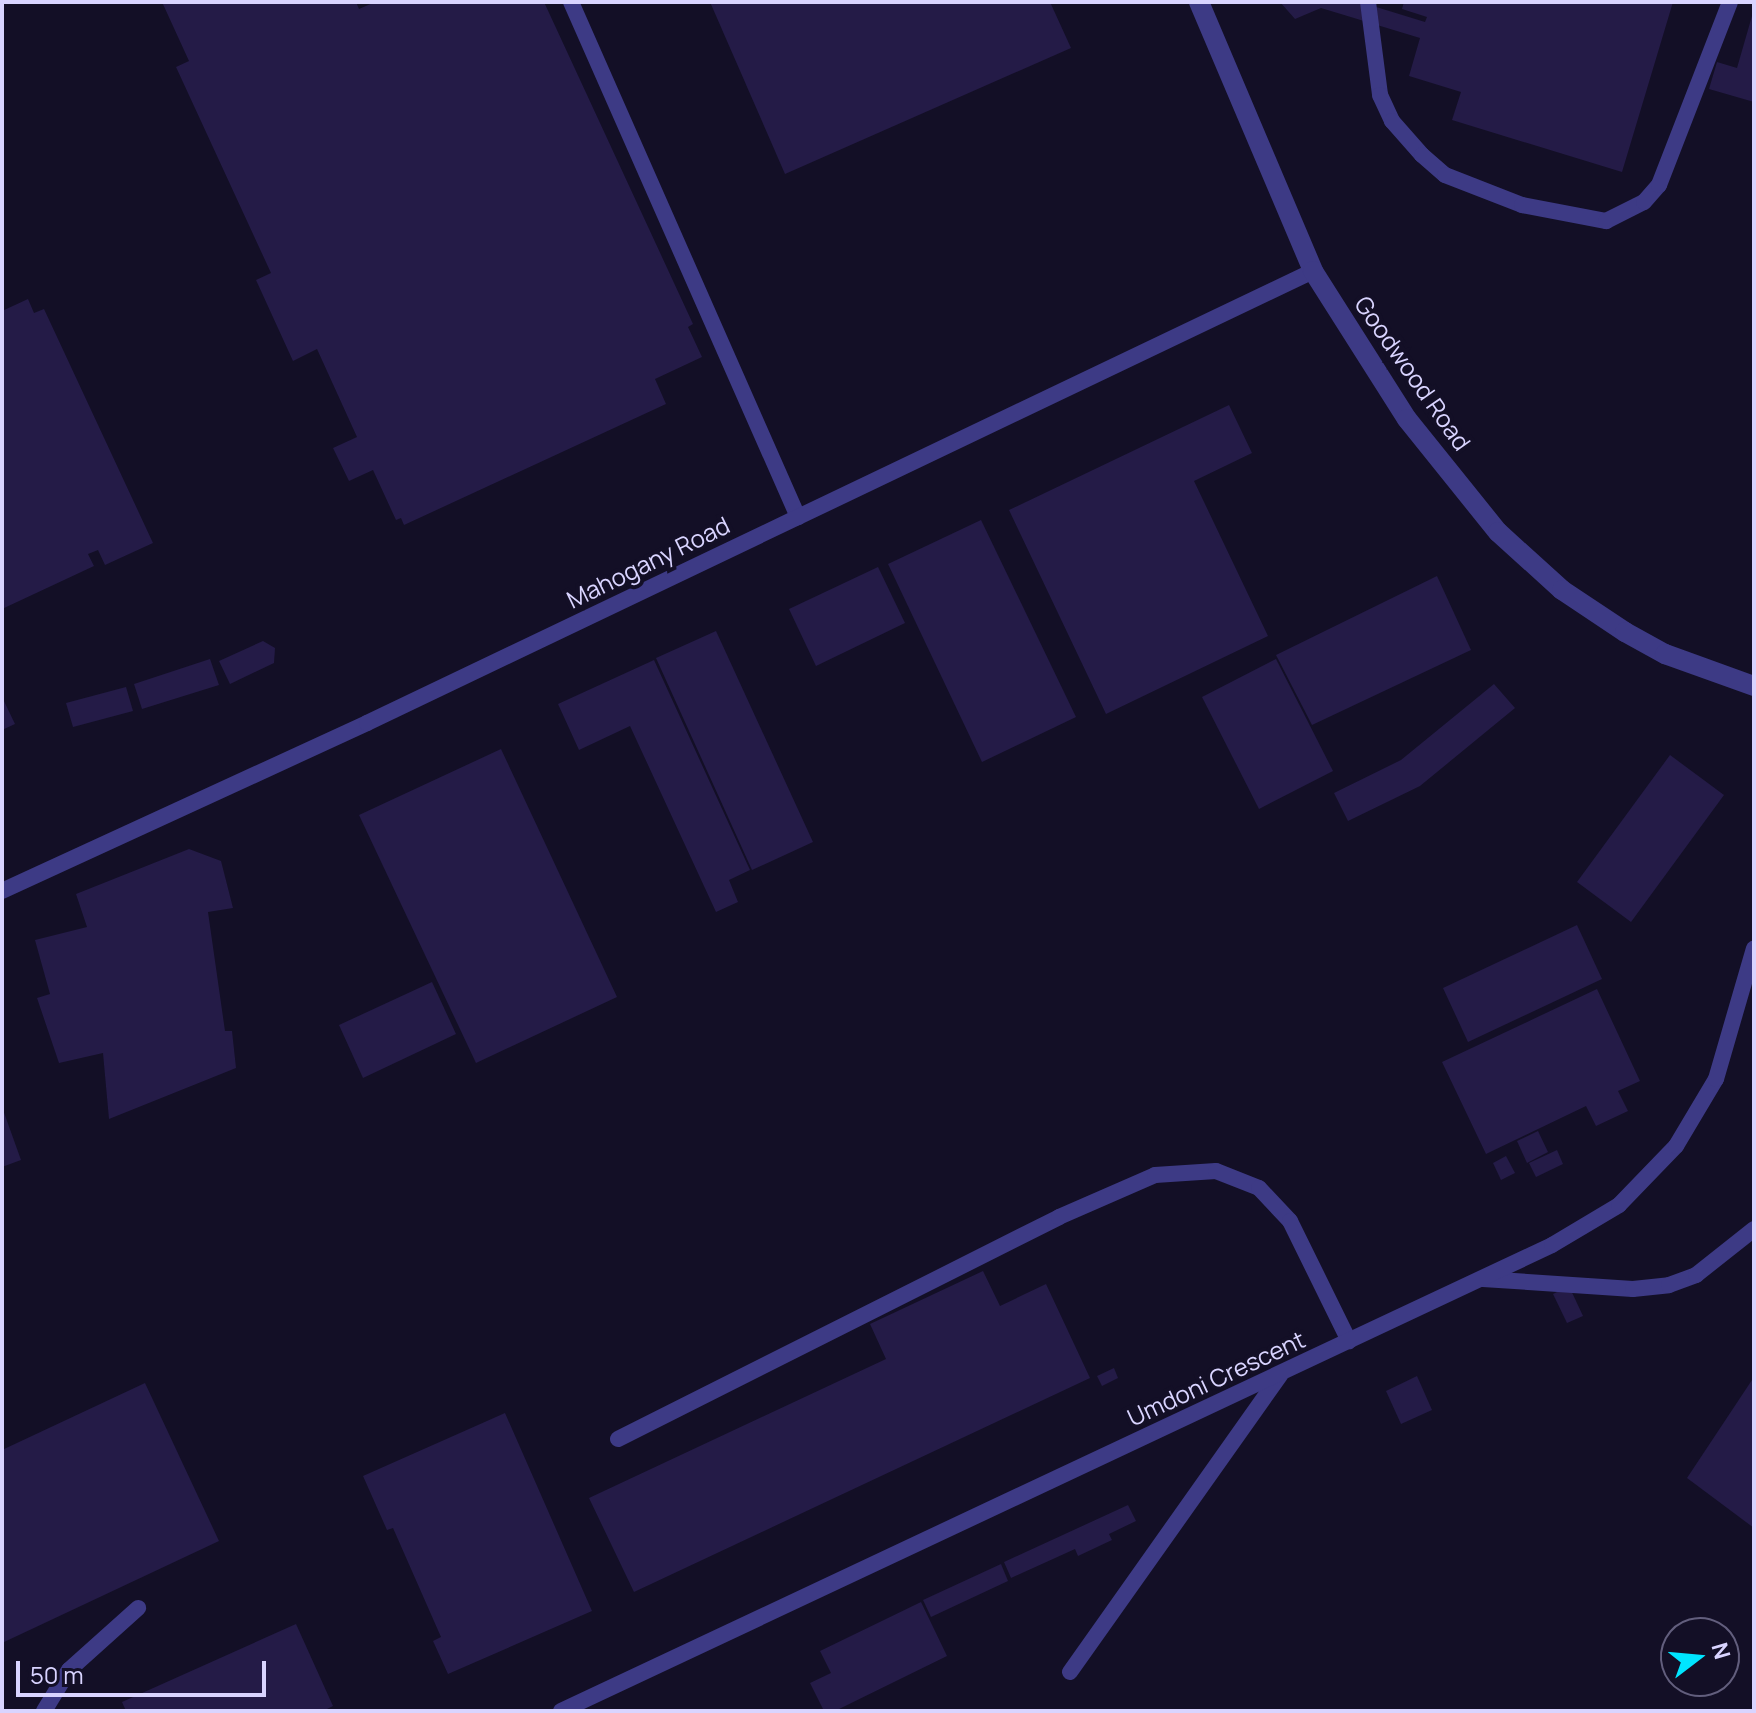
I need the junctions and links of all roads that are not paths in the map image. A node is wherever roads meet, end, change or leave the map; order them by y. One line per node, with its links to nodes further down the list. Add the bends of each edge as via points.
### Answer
1 (571, 2): 6 (lane)
2 (1199, 2): 5 (street, Goodwood Road)
3 (1368, 2): 4 (lane, via 1380,95 1392,121 1422,155 1445,175 1522,205 1606,221 1644,202 1659,185)
4 (1730, 2)
5 (1313, 271): 6 (lane, Mahogany Road); 7 (street, Goodwood Road, via 1407,419 1509,542 1562,590 1625,632 1665,654)
6 (798, 517): 8 (lane, Mahogany Road)
7 (1754, 686)
8 (2, 891)
9 (1754, 948): 11 (lane, Umdoni Crescent, via 1716,1079 1676,1146 1619,1205)
10 (1754, 1229): 11 (lane, via 1696,1275 1669,1285 1633,1289)
11 (1482, 1278): 12 (lane, Umdoni Crescent)
12 (1349, 1341): 13 (lane, Umdoni Crescent); 14 (lane, via 1290,1221 1259,1188 1216,1171 1155,1175 1059,1217)
13 (1281, 1374): 16 (lane); 18 (lane, Umdoni Crescent)
14 (618, 1439)
15 (138, 1608): 17 (lane, via 69,1670)
16 (1070, 1672)
17 (44, 1711)
18 (561, 1711)

